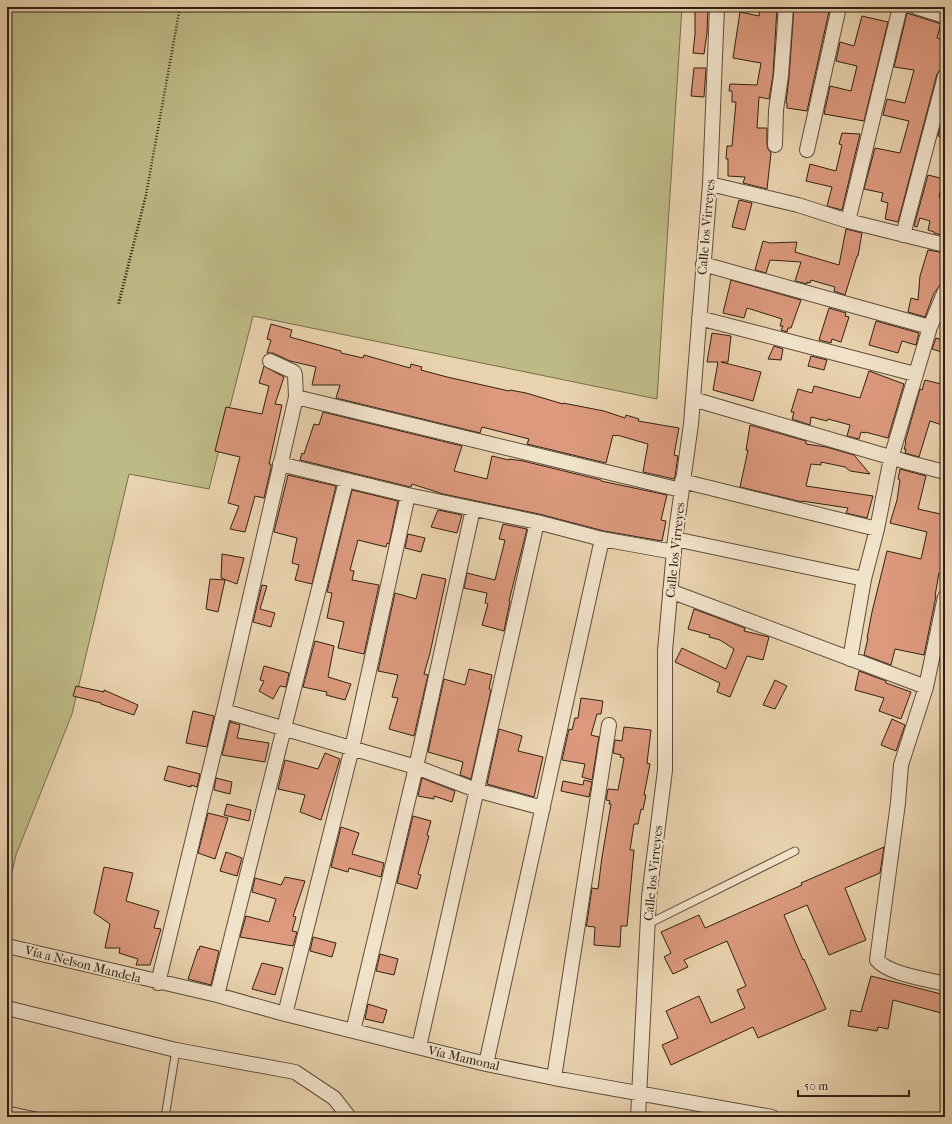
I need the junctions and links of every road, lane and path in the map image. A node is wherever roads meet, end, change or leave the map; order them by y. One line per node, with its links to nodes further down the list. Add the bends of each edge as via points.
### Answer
1 (180, 7): 12 (path)
2 (717, 7): 11 (street, Calle los Virreyes)
3 (786, 7): 9 (street)
4 (839, 7): 10 (street)
5 (900, 7): 13 (street)
6 (916, 7): 7 (street)
7 (945, 16)
8 (945, 76): 14 (street)
9 (775, 145)
10 (807, 150)
11 (710, 184): 13 (street, via 798,204); 16 (street, Calle los Virreyes)
12 (146, 195): 12 (path, via 120,297 118,304 119,304)
13 (848, 221): 14 (street)
14 (903, 235): 15 (street)
15 (945, 245)
16 (703, 264): 18 (street, Calle los Virreyes); 19 (street)
17 (945, 291): 19 (street)
18 (699, 318): 21 (street); 23 (street, Calle los Virreyes)
19 (930, 328): 21 (street)
20 (270, 361): 22 (street, via 294,372)
21 (915, 374): 24 (street)
22 (296, 397): 25 (street); 28 (street)
23 (693, 400): 24 (street); 28 (street, Calle los Virreyes)
24 (891, 458): 26 (street); 32 (street)
25 (280, 464): 27 (street); 40 (street)
26 (945, 472)
27 (346, 480): 29 (street); 42 (street)
28 (682, 486): 32 (street); 34 (street, Calle los Virreyes)
29 (408, 495): 30 (street); 43 (street)
30 (473, 509): 31 (street); 44 (street)
31 (537, 522): 33 (street); 45 (street)
32 (877, 529): 35 (street)
33 (602, 538): 34 (street); 46 (street)
34 (674, 546): 35 (street); 36 (street, Calle los Virreyes)
35 (864, 579): 38 (street)
36 (670, 591): 38 (street); 48 (street, Calle los Virreyes, via 665,651 665,770)
37 (945, 597): 39 (street)
38 (850, 659): 39 (street)
39 (926, 688): 51 (street, via 901,765 877,960 881,966 894,972)
40 (224, 711): 42 (street); 50 (street)
41 (609, 725): 59 (street)
42 (283, 728): 43 (street); 52 (street)
43 (352, 748): 44 (street); 54 (street)
44 (416, 767): 45 (street); 55 (street)
45 (476, 790): 46 (street); 56 (street)
46 (543, 808): 58 (street)
47 (795, 851): 48 (lane)
48 (648, 924): 60 (street, Calle los Virreyes)
49 (7, 946): 50 (street, Vía a Nelson Mandela)
50 (158, 983): 52 (street, Vía Mamonal)
51 (945, 984)
52 (217, 995): 54 (street, Vía Mamonal)
53 (7, 1008): 57 (street)
54 (285, 1014): 55 (street, Vía Mamonal)
55 (353, 1031): 56 (street, Vía Mamonal)
56 (419, 1047): 58 (street, Vía Mamonal)
57 (176, 1050): 64 (lane); 65 (street, via 295,1072 334,1098)
58 (486, 1064): 59 (street, Vía Mamonal)
59 (554, 1078): 60 (street, Vía Mamonal)
60 (639, 1093): 62 (street, Vía Mamonal); 66 (street, Calle los Virreyes)
61 (7, 1110): 63 (lane)
62 (756, 1115): 67 (street, Vía Mamonal)
63 (40, 1117)
64 (165, 1117)
65 (349, 1117)
66 (638, 1117)
67 (772, 1117)

